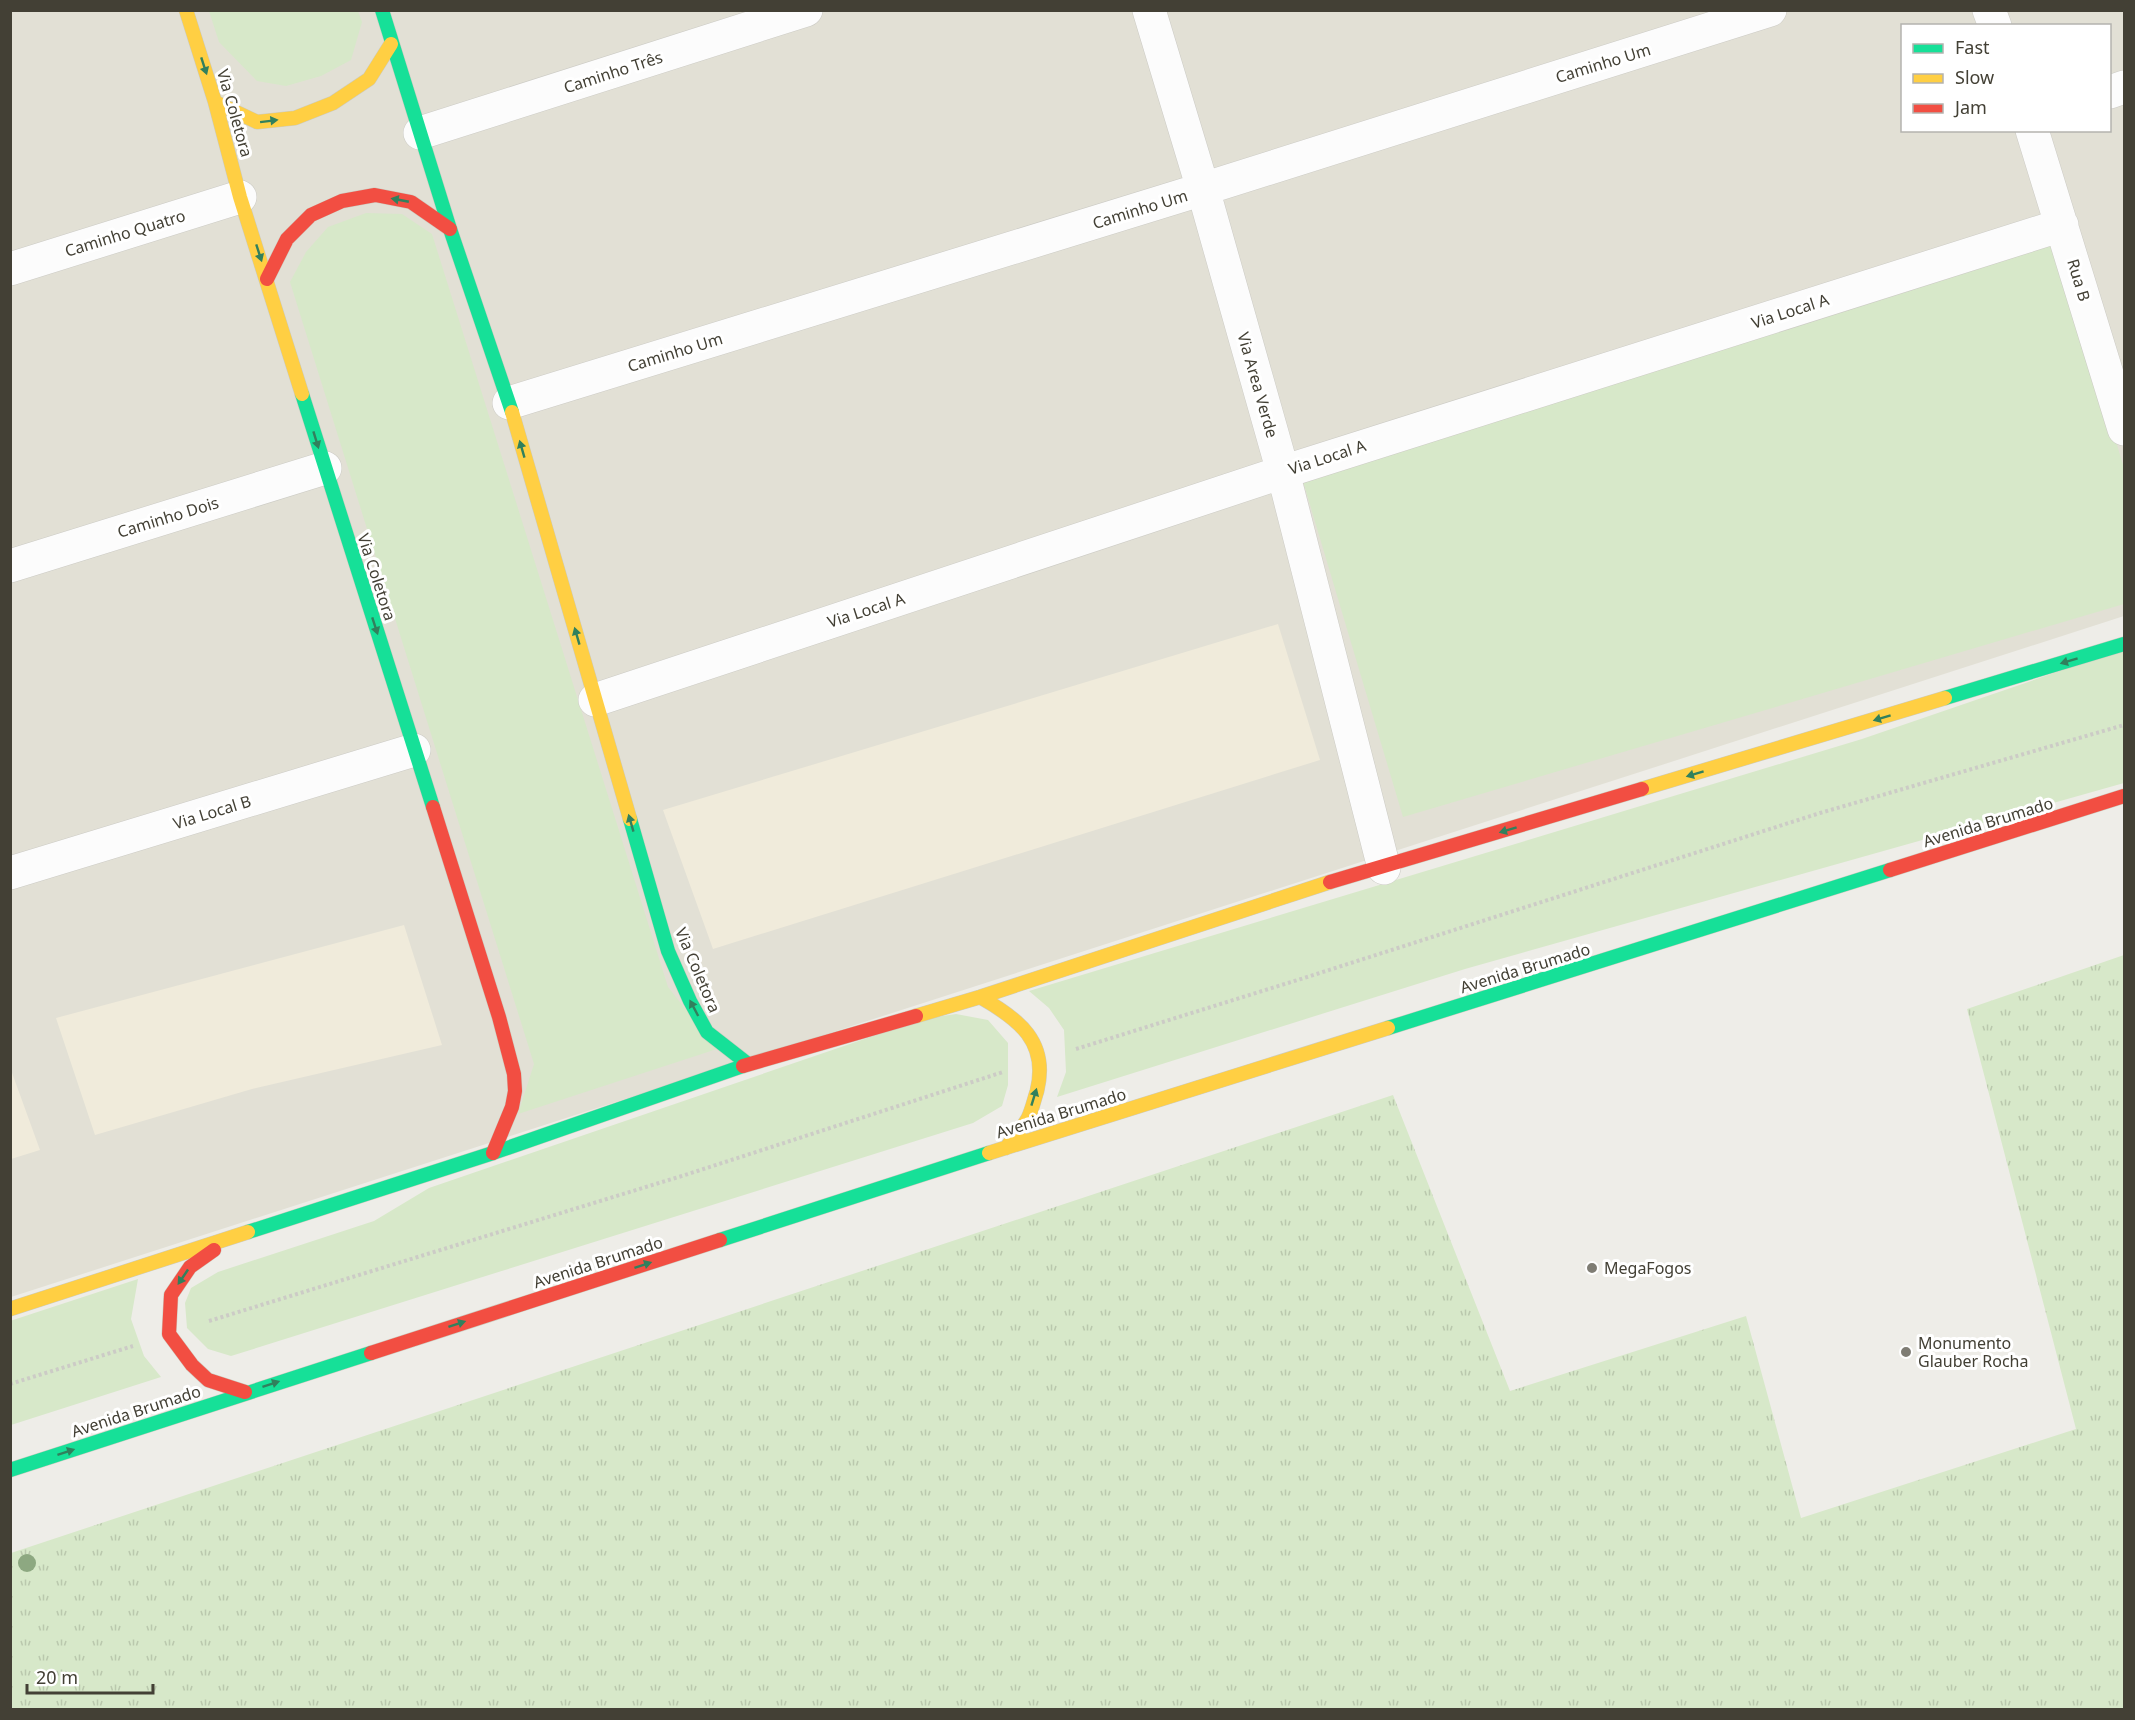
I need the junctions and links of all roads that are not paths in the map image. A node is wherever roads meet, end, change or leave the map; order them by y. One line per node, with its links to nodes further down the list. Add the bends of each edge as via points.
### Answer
1 (186, 10): 7 (main road, Via Coletora, one-way to 7)
2 (382, 10): 6 (main road, Via Coletora)
3 (806, 10): 9 (street, Caminho Três)
4 (1149, 10): 10 (street, Via Area Verde)
5 (1770, 10): 10 (street, Caminho Um)
6 (391, 44): 7 (main road, one-way to 6, via 256,122 295,118 333,103 369,79); 9 (main road, Via Coletora)
7 (215, 102): 11 (main road, Via Coletora)
8 (2033, 132): 12 (street, Rua B)
9 (420, 133): 13 (main road, Via Coletora)
10 (1203, 189): 16 (street, Caminho Um); 19 (street, Via Area Verde)
11 (240, 197): 14 (street, Caminho Quatro); 15 (main road, Via Coletora, one-way to 15)
12 (2062, 225): 17 (street, Rua B); 19 (street, Via Local A)
13 (450, 228): 15 (main road, one-way to 15, via 411,202 375,195 342,201 311,215 287,239); 16 (main road, Via Coletora)
14 (10, 269)
15 (267, 279): 18 (main road, Via Coletora, one-way to 18)
16 (509, 403): 22 (main road, Via Coletora, one-way to 16)
17 (2124, 429)
18 (325, 468): 20 (street, Caminho Dois); 23 (main road, Via Coletora, one-way to 23)
19 (1283, 471): 22 (street, Via Local A); 25 (street, Via Area Verde)
20 (10, 566)
21 (2124, 644): 25 (main road, one-way to 25)
22 (595, 700): 28 (main road, Via Coletora, one-way to 22, via 707,1032 668,951)
23 (414, 750): 26 (street, Via Local B); 30 (main road, Via Coletora, via 509,1053 515,1089 507,1125)
24 (2124, 796): 29 (main road, Avenida Brumado)
25 (1384, 868): 27 (main road, via 1311,888)
26 (10, 873)
27 (980, 997): 28 (main road); 29 (main road, one-way to 27, via 1029,1115 1041,1059 1019,1024)
28 (748, 1064): 30 (main road)
29 (1006, 1148): 33 (main road, Avenida Brumado, one-way to 29)
30 (493, 1153): 31 (main road)
31 (228, 1240): 32 (main road); 33 (main road, one-way to 33, via 190,1267 171,1296 169,1334 208,1380)
32 (10, 1309)
33 (245, 1392): 34 (main road, Avenida Brumado, one-way to 33)
34 (10, 1470)

